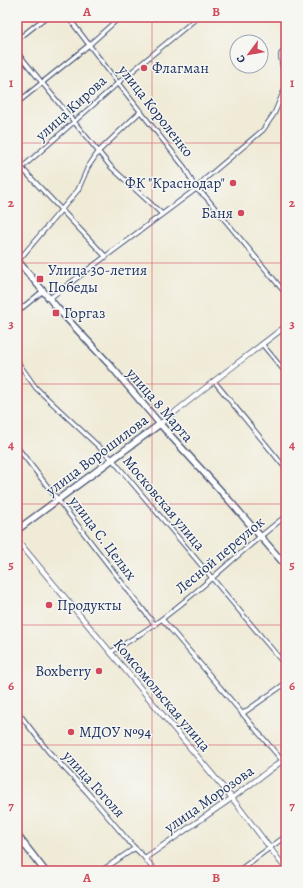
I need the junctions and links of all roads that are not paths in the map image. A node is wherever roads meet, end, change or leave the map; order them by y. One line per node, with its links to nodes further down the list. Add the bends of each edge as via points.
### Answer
1 (46, 17): 7 (street)
2 (68, 17): 8 (street, улица Короленко)
3 (120, 17): 8 (street)
4 (198, 17): 12 (street, улица Кирова)
5 (279, 17): 6 (street)
6 (286, 19)
7 (17, 40)
8 (89, 45): 11 (street); 12 (street, улица Короленко)
9 (286, 47): 20 (street, via 281,58 286,86 274,114 262,130)
10 (17, 52): 11 (street)
11 (42, 82): 13 (street); 15 (street)
12 (118, 83): 14 (street, улица Короленко); 15 (street, улица Кирова)
13 (17, 103)
14 (141, 112): 16 (street); 20 (street, улица Короленко, via 185,168)
15 (74, 121): 16 (street); 18 (street, улица Кирова)
16 (98, 151): 21 (street, via 78,190); 22 (street, via 111,167)
17 (17, 163): 18 (street)
18 (21, 168): 19 (street, улица Кирова); 21 (street)
19 (17, 172)
20 (196, 189): 22 (street); 26 (street, улица Короленко)
21 (62, 211): 23 (street); 24 (street)
22 (162, 214): 23 (street)
23 (106, 257): 27 (street)
24 (18, 260): 25 (main road, улица 8 Марта)
25 (43, 291): 27 (main road, улица 8 Марта); 28 (street)
26 (286, 294)
27 (50, 298): 34 (main road, улица 8 Марта)
28 (17, 312)
29 (286, 326): 30 (street, улица Ворошилова)
30 (262, 344): 32 (street); 33 (street, улица Ворошилова)
31 (17, 361): 36 (street, Московская улица, via 36,388)
32 (286, 374)
33 (214, 381): 34 (street, улица Ворошилова); 37 (street)
34 (160, 424): 36 (main road, улица Ворошилова); 41 (main road, улица 8 Марта)
35 (17, 447): 38 (street, улица С. Целых)
36 (112, 459): 38 (main road, улица Ворошилова); 44 (street, Московская улица)
37 (286, 469)
38 (59, 499): 40 (main road, улица Ворошилова); 46 (street, улица С. Целых)
39 (286, 516): 41 (street, Лесной переулок)
40 (17, 530)
41 (260, 535): 43 (main road, улица 8 Марта); 44 (street, Лесной переулок)
42 (17, 540): 47 (street, Комсомольская улица)
43 (286, 566)
44 (212, 579): 45 (street, Лесной переулок); 48 (street, Московская улица)
45 (162, 619): 46 (street, Лесной переулок); 51 (street)
46 (155, 625): 47 (street, Лесной переулок)
47 (111, 652): 53 (street, Комсомольская улица)
48 (286, 666)
49 (286, 683): 51 (street)
50 (17, 711): 57 (street, улица Гоголя, via 48,751)
51 (242, 714): 52 (street)
52 (285, 761): 53 (street, улица Морозова)
53 (232, 798): 58 (street, Комсомольская улица); 60 (street, улица Морозова)
54 (17, 835): 56 (main road)
55 (286, 836): 58 (street)
56 (25, 845): 59 (street); 62 (main road)
57 (135, 848): 60 (street, улица Гоголя); 63 (street)
58 (270, 848): 61 (street, Комсомольская улица); 65 (street)
59 (17, 852)
60 (145, 858): 64 (street, улица Гоголя)
61 (286, 869)
62 (45, 871)
63 (101, 871)
64 (155, 871)
65 (238, 871)

